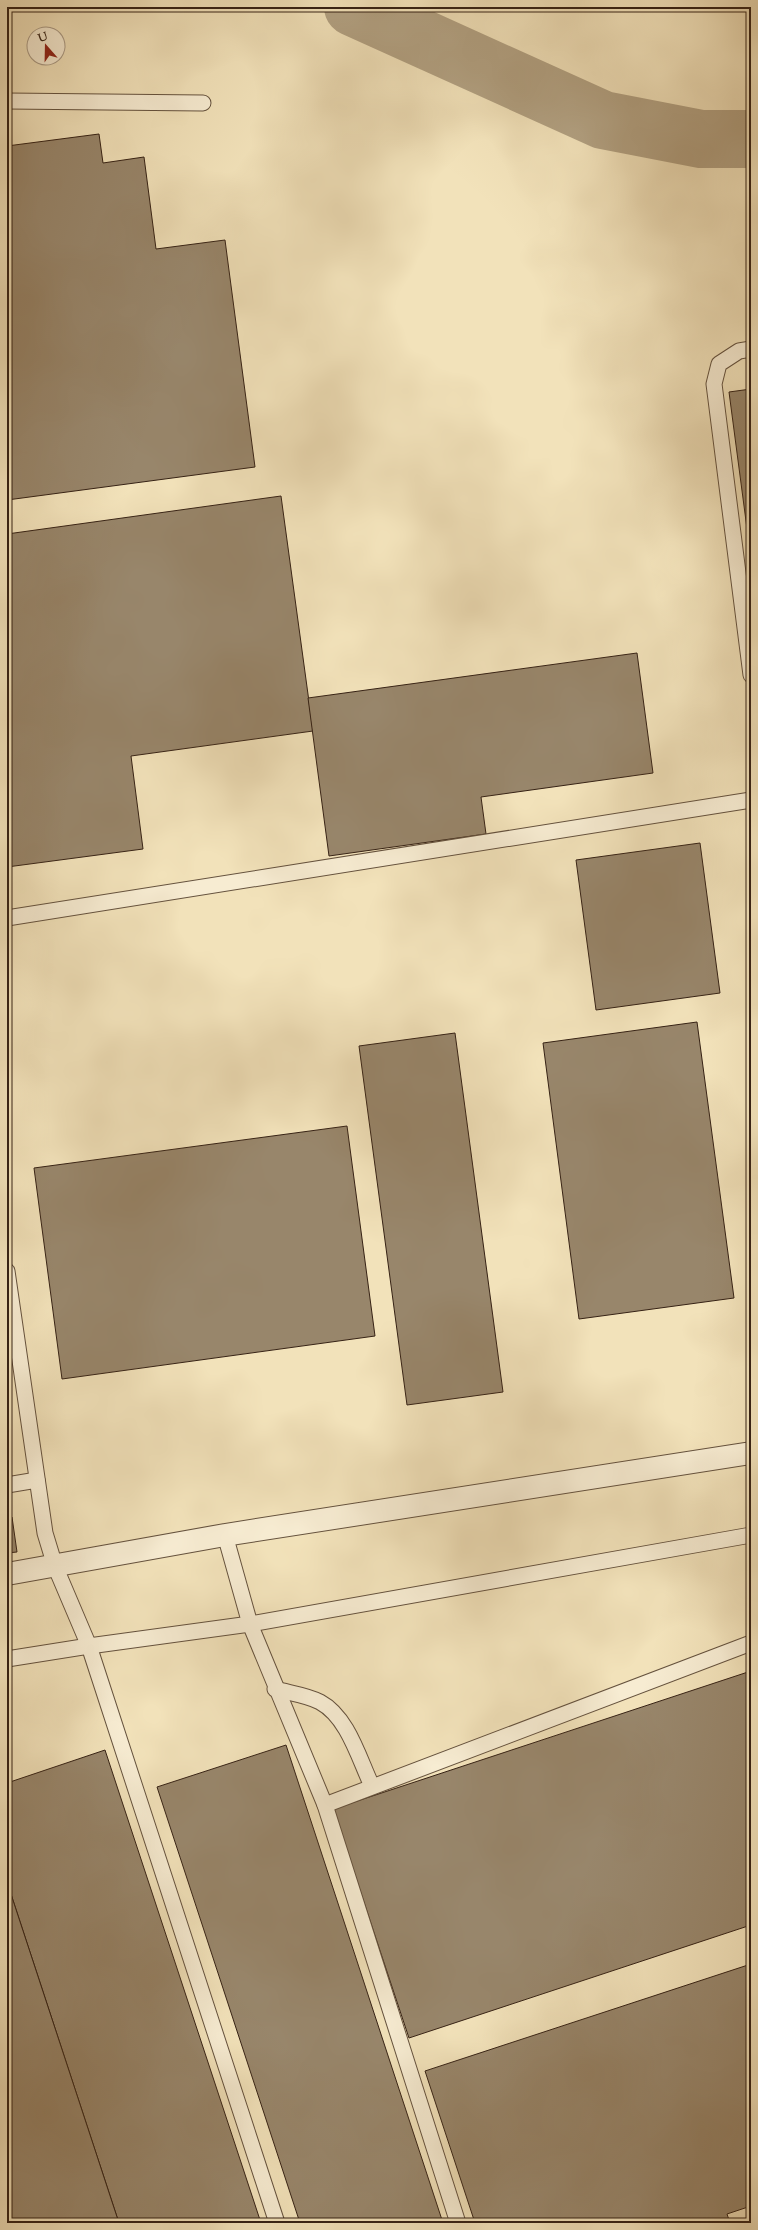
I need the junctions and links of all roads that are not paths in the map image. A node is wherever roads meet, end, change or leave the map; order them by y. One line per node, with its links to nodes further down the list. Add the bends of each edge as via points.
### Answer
1 (7, 101): 2 (lane)
2 (203, 103)
3 (751, 349): 4 (lane, via 739,350 719,364 714,384)
4 (751, 675)
5 (751, 800): 6 (lane)
6 (7, 918)
7 (7, 1271): 9 (lane)
8 (751, 1453): 11 (street)
9 (37, 1480): 10 (lane); 13 (lane, via 45,1533)
10 (7, 1485)
11 (225, 1535): 13 (street); 15 (lane)
12 (751, 1535): 15 (lane)
13 (55, 1566): 14 (street); 17 (lane)
14 (7, 1574)
15 (250, 1624): 17 (lane); 19 (lane)
16 (751, 1643): 20 (lane)
17 (89, 1646): 18 (lane); 22 (lane)
18 (7, 1659)
19 (275, 1688): 20 (lane, via 320,1702 334,1713 346,1730); 21 (lane)
20 (372, 1786): 21 (lane)
21 (325, 1805): 23 (lane)
22 (277, 2223)
23 (458, 2223)

